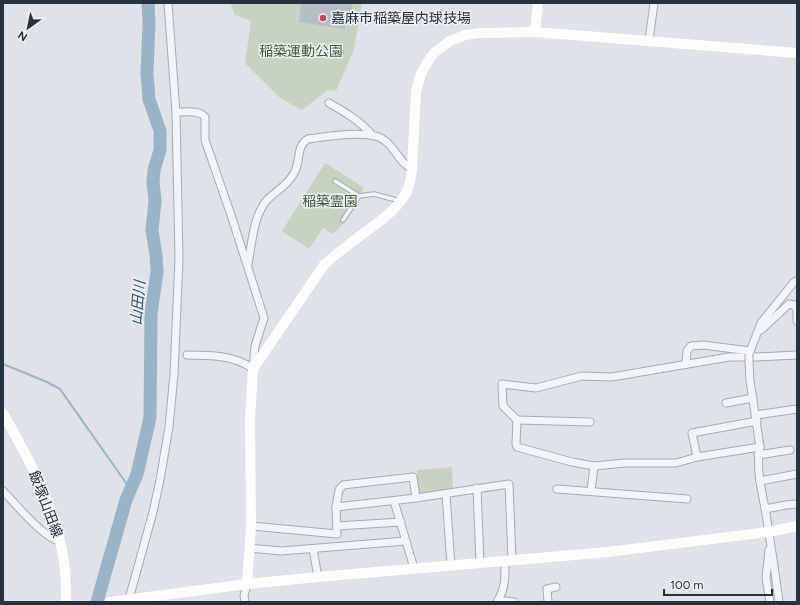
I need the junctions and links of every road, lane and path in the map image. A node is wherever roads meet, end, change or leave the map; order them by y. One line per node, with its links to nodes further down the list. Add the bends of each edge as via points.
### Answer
1 (168, 3): 8 (street)
2 (538, 3): 4 (street)
3 (654, 3): 5 (street)
4 (535, 32): 5 (street); 10 (street, via 465,35 450,41 435,52 421,74 416,91)
5 (649, 40): 6 (street)
6 (797, 53)
7 (329, 103): 9 (street, via 356,119)
8 (176, 112): 15 (street, via 198,113 205,117 205,140); 65 (street, via 179,259 169,426 153,512)
9 (372, 135): 10 (street, via 385,140 406,166); 15 (street, via 314,138 303,142 290,180 267,200 259,212)
10 (412, 169): 13 (street, via 407,192)
11 (335, 180): 12 (lane)
12 (359, 196): 13 (lane, via 374,194); 14 (lane)
13 (401, 202): 23 (street, via 390,214 324,265)
14 (343, 220)
15 (248, 264): 23 (street, via 264,318 255,346)
16 (797, 281): 18 (street, via 762,323)
17 (797, 321): 18 (street, via 794,305 789,304)
18 (756, 336): 19 (street)
19 (749, 353): 22 (street, via 704,345 691,346 687,351); 24 (street, bridge)
20 (187, 355): 23 (street, via 218,355 244,362)
21 (797, 355): 22 (street, via 729,357)
22 (686, 364): 29 (street, via 612,377 582,376 536,388 502,384 503,406)
23 (253, 369): 49 (street, via 250,418)
24 (753, 398): 25 (street); 28 (street)
25 (726, 403)
26 (797, 409): 28 (street)
27 (3, 413): 53 (street, 飯塚山田線, via 44,490)
28 (756, 418): 32 (street); 33 (street, via 692,433)
29 (517, 420): 30 (street); 34 (street, via 517,447)
30 (590, 422)
31 (790, 450): 32 (street)
32 (759, 451): 33 (street); 36 (street)
33 (697, 457): 34 (street, via 676,463)
34 (594, 466): 40 (street)
35 (797, 474): 36 (street)
36 (760, 481): 47 (street)
37 (477, 488): 41 (street); 58 (street, via 509,484); 59 (street)
38 (558, 489): 40 (street)
39 (3, 491): 53 (street, via 44,533)
40 (591, 491): 43 (street)
41 (446, 494): 42 (street); 60 (street)
42 (416, 498): 44 (street); 46 (street, via 413,477 343,485 339,490)
43 (687, 499)
44 (394, 501): 46 (street); 48 (street)
45 (797, 504): 47 (street)
46 (336, 507): 51 (street)
47 (765, 509): 52 (street)
48 (401, 522): 51 (street); 54 (street)
49 (251, 526): 51 (street); 56 (street)
50 (797, 526): 52 (street)
51 (337, 530): 55 (street)
52 (769, 537): 58 (street); 72 (street, via 766,578); 73 (street)
53 (61, 542): 67 (street, 飯塚山田線, via 66,573)
54 (406, 542): 55 (street); 61 (street)
55 (339, 547): 57 (street)
56 (249, 548): 57 (street, via 281,551); 63 (street)
57 (313, 549): 62 (street)
58 (508, 560): 59 (street); 66 (street, via 505,584)
59 (480, 562): 60 (street)
60 (451, 565): 61 (street)
61 (414, 568): 62 (street)
62 (318, 576): 63 (street)
63 (247, 584): 65 (street); 69 (street)
64 (556, 587): 71 (street, via 547,589)
65 (129, 600): 68 (street)
66 (498, 601): 70 (street)
67 (66, 602)
68 (110, 602)
69 (244, 602)
70 (514, 602)
71 (546, 602)
72 (770, 602)
73 (779, 602)

